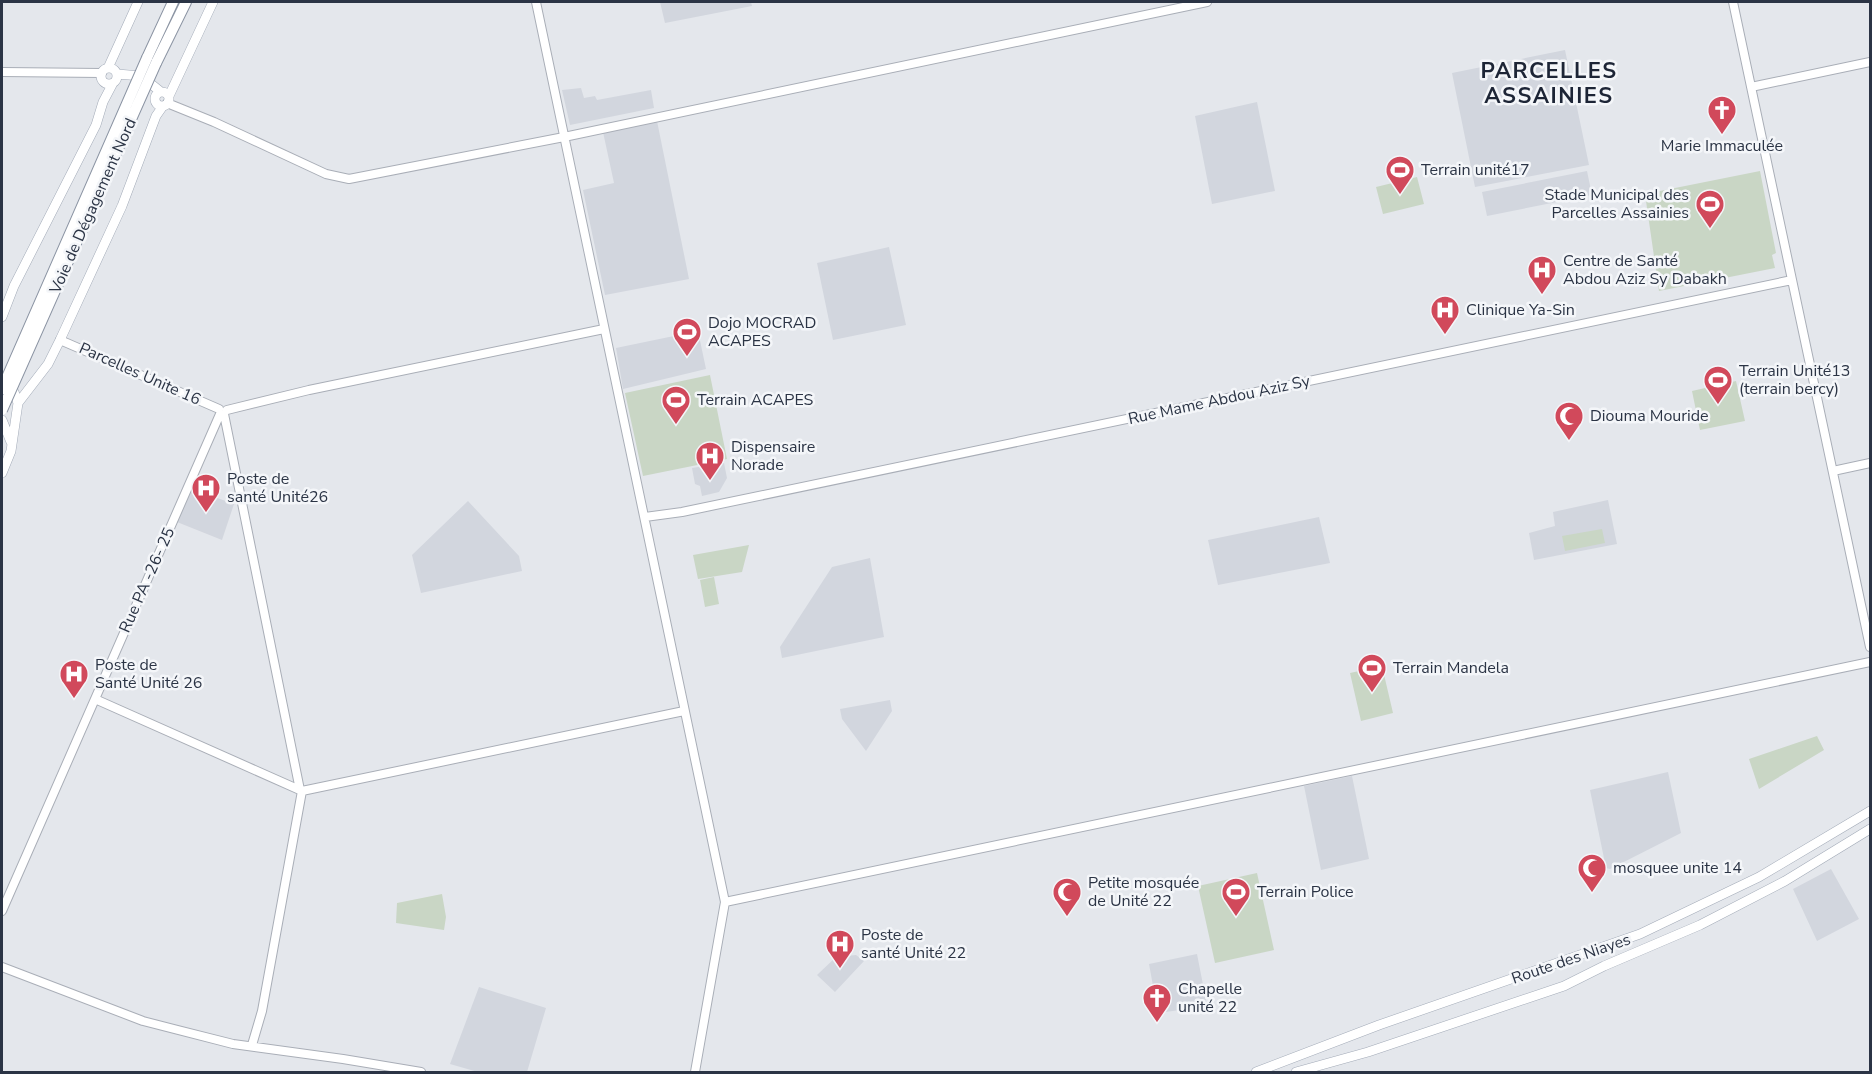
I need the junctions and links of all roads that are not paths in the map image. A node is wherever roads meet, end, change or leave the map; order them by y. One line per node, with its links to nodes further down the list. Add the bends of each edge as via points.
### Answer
1 (138, 2): 11 (main road)
2 (173, 2): 8 (highway, Voie de Dégagement Nord)
3 (186, 2): 8 (highway, Voie de Dégagement Nord)
4 (213, 2): 13 (main road, via 175,83)
5 (536, 2): 14 (street)
6 (1207, 2): 14 (street)
7 (1733, 2): 12 (street)
8 (152, 60): 20 (highway, Voie de Dégagement Nord, bridge); 23 (highway, Voie de Dégagement Nord, bridge)
9 (1870, 62): 12 (street)
10 (2, 72): 11 (street)
11 (108, 76): 13 (main road, via 139,80); 16 (main road, via 96,125)
12 (1751, 87): 15 (street)
13 (162, 98): 14 (street, via 341,178 361,178); 18 (main road, via 122,206)
14 (564, 137): 17 (street)
15 (1792, 280): 28 (street); 30 (street, Rue Mame Abdou Aziz Sy)
16 (2, 317)
17 (604, 328): 24 (street); 30 (street)
18 (60, 340): 19 (main road); 24 (street, Parcelles Unite 16)
19 (36, 381): 21 (main road); 22 (main road)
20 (2, 388): 21 (main road)
21 (14, 392): 22 (main road)
22 (16, 407): 25 (main road, via 9,417); 26 (main road)
23 (2, 410)
24 (222, 412): 33 (street, Rue PA -26- 25); 35 (street)
25 (2, 419): 26 (main road)
26 (12, 444): 29 (main road)
27 (1870, 463): 28 (street)
28 (1833, 471): 31 (street)
29 (2, 473)
30 (645, 517): 34 (street)
31 (1870, 647)
32 (1870, 662): 38 (street)
33 (95, 699): 35 (street); 39 (street, Rue PA -26- 25)
34 (684, 711): 35 (street); 38 (street)
35 (301, 791): 41 (street, via 262,1011)
36 (1870, 811): 44 (main road, Route des Niayes, via 1759,877 1640,934)
37 (1870, 829): 45 (main road, Route des Niayes, via 1785,881 1700,925 1564,986)
38 (725, 902): 43 (street)
39 (2, 911)
40 (2, 967): 41 (street, via 143,1021 233,1044)
41 (252, 1045): 42 (street)
42 (421, 1072)
43 (695, 1072)
44 (1256, 1072)
45 (1296, 1072)

